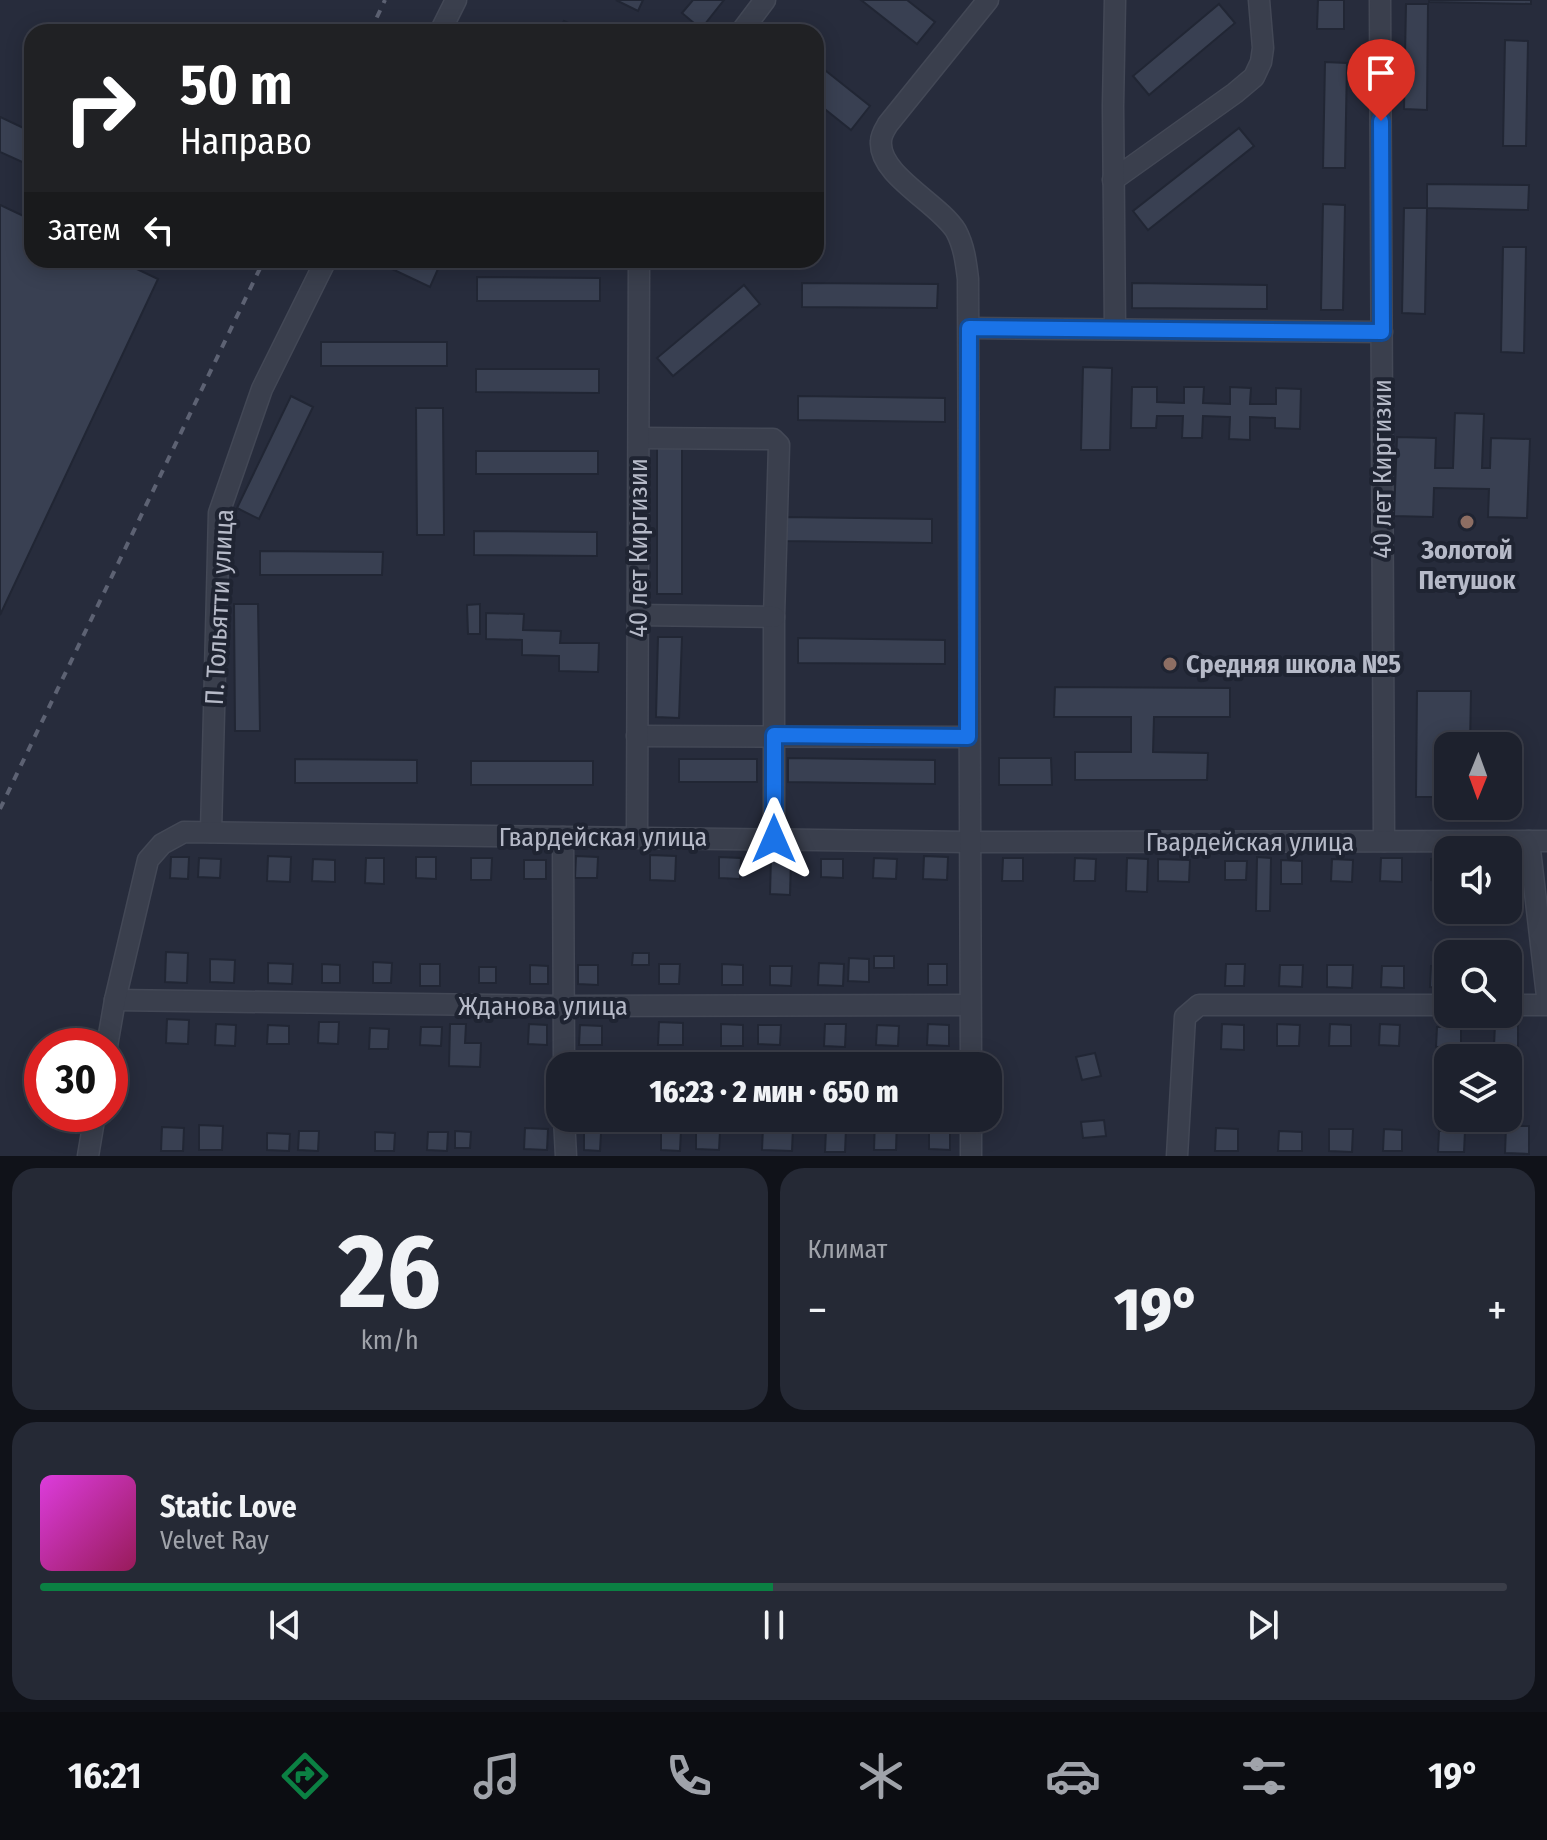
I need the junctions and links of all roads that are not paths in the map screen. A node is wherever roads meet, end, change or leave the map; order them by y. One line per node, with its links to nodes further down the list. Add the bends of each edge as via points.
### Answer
1 (456, 0): 7 (street)
2 (765, 0): 8 (street)
3 (988, 0): 12 (street, via 881,139 892,170 955,229 965,253)
4 (1115, 0): 9 (street)
5 (1259, 0): 9 (street, via 1263,48 1254,77)
6 (1380, 0): 14 (street, 40 лет Киргизии)
7 (444, 24)
8 (747, 24)
9 (1113, 180): 13 (street)
10 (322, 268): 21 (street, П. Тольятти улица, via 262,389 219,513)
11 (639, 268): 15 (street, 40 лет Киргизии)
12 (969, 328): 13 (street); 20 (street)
13 (1115, 329): 14 (street)
14 (1382, 332): 25 (street, 40 лет Киргизии)
15 (639, 438): 16 (street, 40 лет Киргизии); 17 (street, via 777,441)
16 (638, 615): 17 (street); 19 (street, 40 лет Киргизии)
17 (774, 617): 18 (street)
18 (774, 735): 19 (street); 20 (street); 24 (street)
19 (637, 736): 22 (street, 40 лет Киргизии)
20 (968, 737): 27 (street)
21 (211, 832): 23 (street, Гвардейская улица); 29 (street, Гвардейская улица, via 184,832 162,844 148,860)
22 (637, 836): 23 (street, Гвардейская улица); 24 (street, Гвардейская улица)
23 (563, 837): 34 (street)
24 (774, 839): 27 (street, Гвардейская улица)
25 (1384, 841): 26 (street, Гвардейская улица); 27 (street, Гвардейская улица)
26 (1538, 841): 28 (street)
27 (968, 842): 30 (street)
28 (1547, 996)
29 (115, 1000): 34 (street, Жданова улица); 35 (street)
30 (970, 1005): 34 (street, Жданова улица); 37 (street)
31 (1434, 1005): 44 (street, via 1199,1005 1185,1017)
32 (1522, 1005): 33 (street)
33 (1547, 1005)
34 (563, 1006): 36 (street)
35 (110, 1028)
36 (564, 1052)
37 (971, 1052)
38 (92, 1132): 41 (street)
39 (565, 1132): 42 (street)
40 (971, 1132): 43 (street)
41 (88, 1156)
42 (566, 1156)
43 (971, 1156)
44 (1177, 1156)

